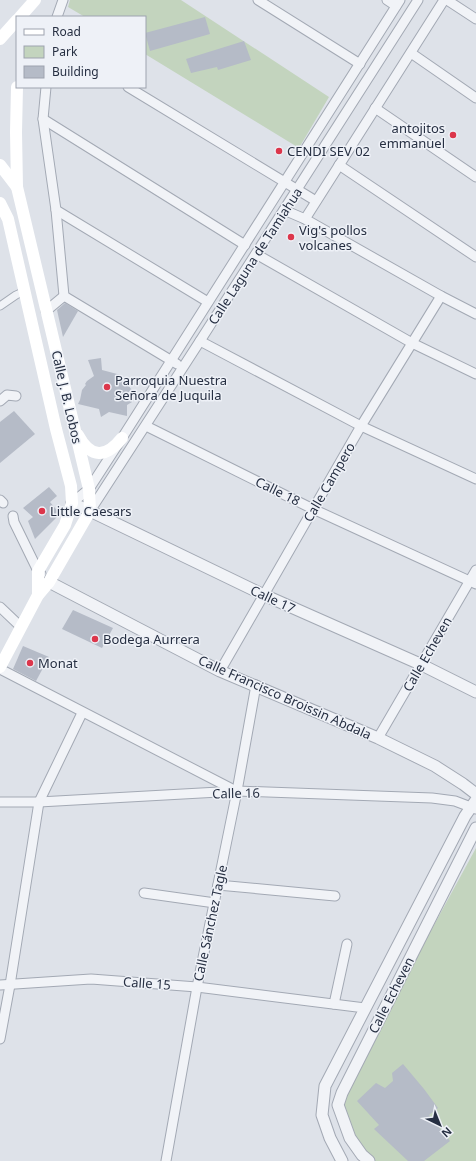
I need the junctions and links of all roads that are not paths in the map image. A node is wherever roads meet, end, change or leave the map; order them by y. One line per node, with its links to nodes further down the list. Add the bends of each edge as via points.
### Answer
1 (63, 0): 11 (street)
2 (258, 0): 16 (street)
3 (387, 0): 8 (street)
4 (418, 0): 28 (street, Calle Laguna de Tamiahua)
5 (444, 0): 15 (street)
6 (447, 0): 12 (street)
7 (34, 1): 9 (main road); 10 (main road)
8 (398, 3): 16 (street, Calle Laguna de Tamiahua)
9 (21, 16)
10 (30, 16)
11 (57, 16)
12 (476, 19)
13 (16, 21): 14 (main road)
14 (0, 39)
15 (411, 53): 20 (street); 21 (street)
16 (360, 64): 26 (street, Calle Laguna de Tamiahua)
17 (17, 88): 27 (main road)
18 (46, 88): 22 (street)
19 (130, 88): 26 (street)
20 (476, 98)
21 (375, 108): 24 (street); 25 (street)
22 (43, 119): 31 (street); 34 (street)
23 (0, 165): 27 (main road)
24 (339, 165): 29 (street); 36 (street)
25 (476, 177)
26 (284, 182): 28 (street); 34 (street, Calle Laguna de Tamiahua)
27 (17, 187): 42 (main road, Calle J. B. Lobos)
28 (297, 190): 29 (street); 32 (street, Calle Laguna de Tamiahua)
29 (316, 201): 33 (street)
30 (0, 203): 37 (main road, Calle J. B. Lobos, via 8,219)
31 (56, 210): 38 (street); 40 (street)
32 (284, 210): 33 (street); 35 (street, Calle Laguna de Tamiahua)
33 (305, 219): 39 (street)
34 (245, 245): 40 (street, Calle Laguna de Tamiahua)
35 (256, 254): 44 (street, Calle Laguna de Tamiahua); 45 (street)
36 (476, 257)
37 (25, 291): 41 (street); 57 (main road, Calle J. B. Lobos, via 56,429 72,486)
38 (64, 296): 42 (street); 46 (street)
39 (441, 296): 43 (street); 45 (street, Calle Campero)
40 (208, 302): 46 (street, Calle Laguna de Tamiahua)
41 (0, 306)
42 (46, 311): 51 (main road, Calle J. B. Lobos)
43 (476, 314)
44 (200, 341): 47 (street, Calle Laguna de Tamiahua); 53 (street)
45 (412, 343): 48 (street); 53 (street, Calle Campero)
46 (172, 362): 47 (street); 54 (street, Calle Laguna de Tamiahua)
47 (182, 367): 52 (street, Calle Laguna de Tamiahua)
48 (476, 374)
49 (16, 396): 50 (street, via 7,395)
50 (0, 401)
51 (73, 425): 54 (main road, via 86,447 97,454 110,450); 56 (main road, Calle J. B. Lobos)
52 (146, 426): 58 (street, Calle 18); 59 (street, Calle Laguna de Tamiahua)
53 (361, 426): 55 (street); 58 (street, Calle Campero)
54 (122, 438): 56 (street, Calle Laguna de Tamiahua)
55 (476, 479)
56 (89, 489): 57 (street, Calle Laguna de Tamiahua); 59 (main road, Calle J. B. Lobos)
57 (72, 503): 59 (street, Calle 17); 61 (main road, Calle J. B. Lobos, via 65,525)
58 (313, 509): 64 (street, Calle 18); 66 (street, Calle Campero)
59 (90, 511): 63 (main road); 66 (street, Calle 17)
60 (13, 516): 61 (street)
61 (38, 570): 63 (street); 65 (main road)
62 (476, 570): 64 (street, Calle Echeven)
63 (49, 582): 65 (main road); 71 (street, Calle Francisco Broissin Abdala)
64 (473, 582): 69 (street, Calle Echeven)
65 (38, 595): 68 (main road)
66 (264, 595): 69 (street, Calle 17); 71 (street, Calle Campero)
67 (0, 607): 68 (street)
68 (21, 627): 70 (main road)
69 (420, 664): 73 (street, Calle 17); 75 (street, Calle Echeven)
70 (1, 665): 74 (street)
71 (220, 671): 72 (street, Calle Francisco Broissin Abdala)
72 (256, 685): 75 (street, Calle Francisco Broissin Abdala); 76 (street, Calle Sánchez Tagle)
73 (476, 692)
74 (82, 713): 76 (street); 79 (street)
75 (378, 738): 77 (street, Calle Francisco Broissin Abdala, via 434,766)
76 (237, 791): 79 (street, Calle 16); 80 (street, Calle 16, via 432,798); 82 (street, Calle Sánchez Tagle)
77 (476, 794)
78 (0, 802): 79 (street, Calle 16)
79 (40, 802): 90 (street)
80 (474, 805): 86 (street, Calle Echeven)
81 (476, 828): 87 (street, Calle Echeven)
82 (218, 885): 84 (street); 85 (street, Calle Sánchez Tagle)
83 (144, 893): 85 (street)
84 (335, 896)
85 (215, 903): 91 (street, Calle Sánchez Tagle)
86 (419, 904): 87 (street); 93 (street, Calle Echeven)
87 (433, 911): 97 (street, Calle Echeven, via 338,1105 350,1138)
88 (346, 944): 92 (street)
89 (0, 985): 90 (street, Calle 15)
90 (10, 985): 91 (street, Calle 15, via 90,979); 94 (street)
91 (197, 987): 92 (street, Calle 15); 95 (street, Calle Sánchez Tagle)
92 (334, 1004): 93 (street, Calle 15)
93 (365, 1008): 96 (street, Calle Echeven, via 325,1086 322,1115)
94 (0, 1039)
95 (166, 1161)
96 (342, 1161)
97 (369, 1161)

